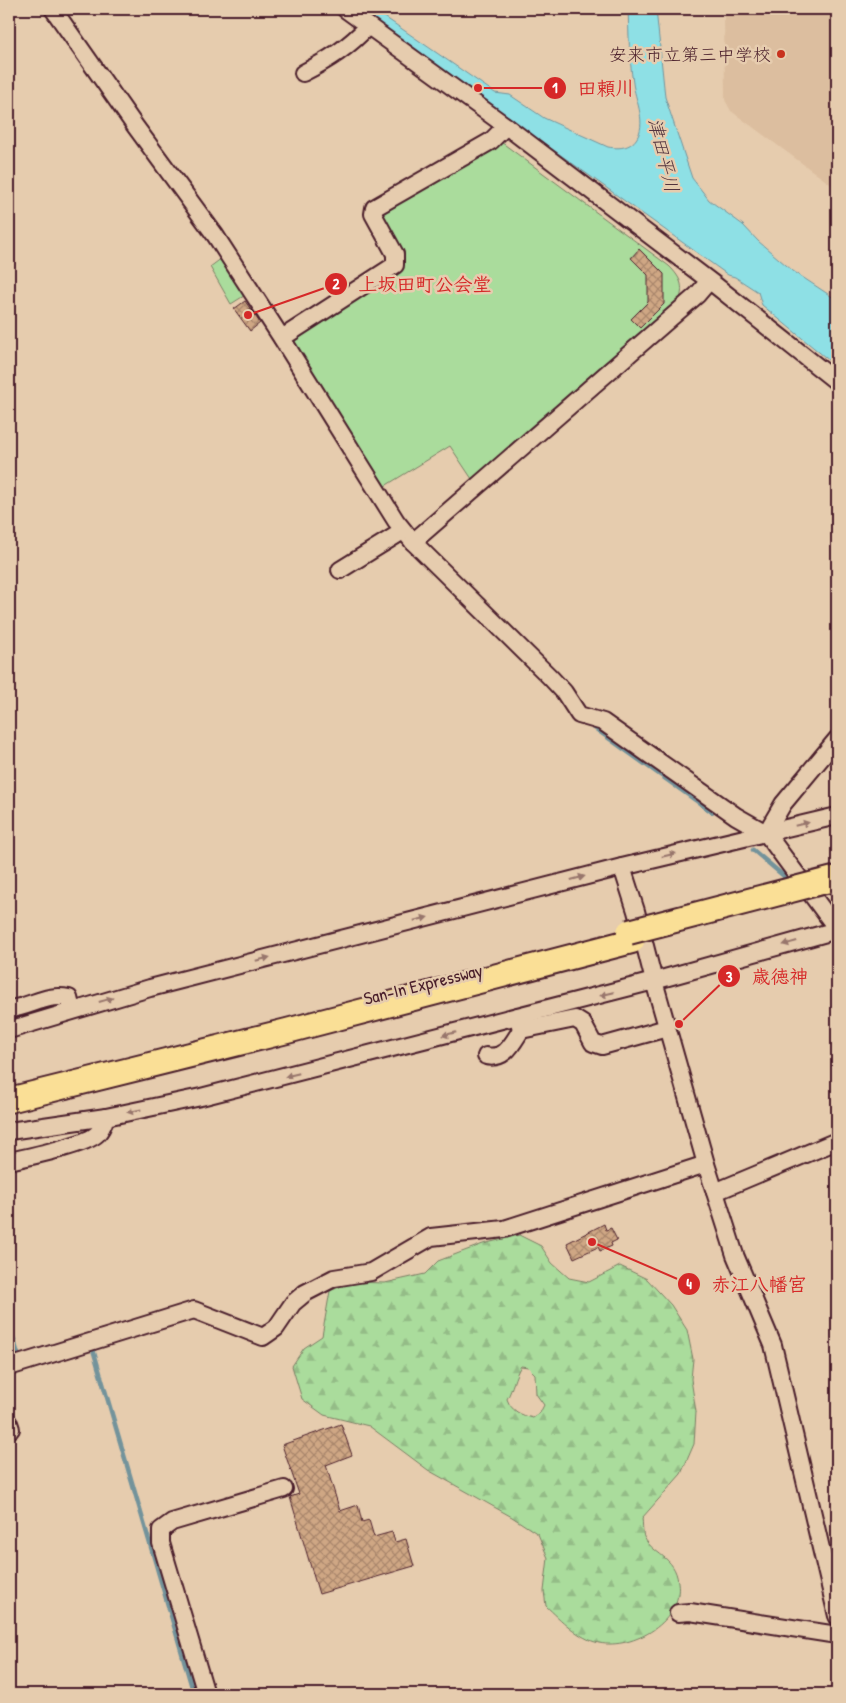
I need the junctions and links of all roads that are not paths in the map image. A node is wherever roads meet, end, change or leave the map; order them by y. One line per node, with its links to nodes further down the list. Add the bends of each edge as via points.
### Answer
1 (53, 9): 7 (street, via 215,235)
2 (346, 9): 3 (street)
3 (368, 26): 4 (street, via 352,44); 5 (street)
4 (303, 73)
5 (506, 126): 6 (street); 7 (street, via 492,142 374,208 373,214 395,254 395,265)
6 (709, 281): 8 (street); 9 (street, via 697,295)
7 (282, 338): 9 (street)
8 (837, 382)
9 (408, 536): 10 (street); 13 (street, via 550,677 579,715 603,722 736,816)
10 (340, 570)
11 (837, 739): 13 (street, via 783,804)
12 (837, 816): 13 (street, one-way to 12)
13 (766, 833): 14 (street, one-way to 13); 17 (street)
14 (622, 867): 19 (street); 21 (street, one-way to 14)
15 (837, 878): 18 (highway, San-In Expressway, bridge)
16 (837, 891): 18 (highway, San-In Expressway)
17 (837, 930): 19 (street, one-way to 19)
18 (630, 936): 26 (highway, San-In Expressway); 27 (highway, San-In Expressway, via 287,1031)
19 (654, 982): 22 (street, one-way to 22); 23 (street)
20 (9, 1008): 21 (street, via 56,996 68,998)
21 (72, 1010): 24 (street)
22 (520, 1023): 23 (street, via 575,1018 583,1024 593,1043 602,1046); 25 (street, via 503,1055); 28 (street, one-way to 28, via 201,1098)
23 (668, 1028): 32 (street)
24 (9, 1030)
25 (486, 1056)
26 (9, 1091)
27 (9, 1100)
28 (106, 1117): 29 (street); 31 (street, via 96,1135 57,1150)
29 (9, 1131)
30 (837, 1142): 33 (street)
31 (9, 1161)
32 (706, 1164): 33 (street); 34 (street, via 504,1229 431,1237 371,1272 334,1278 306,1294 293,1303 276,1328 263,1337 194,1310)
33 (715, 1192): 37 (street, via 735,1255 772,1345)
34 (9, 1367)
35 (284, 1489): 39 (street, via 172,1522 161,1530 161,1543)
36 (678, 1613): 38 (street, via 690,1612)
37 (837, 1616)
38 (837, 1635)
39 (206, 1694)

